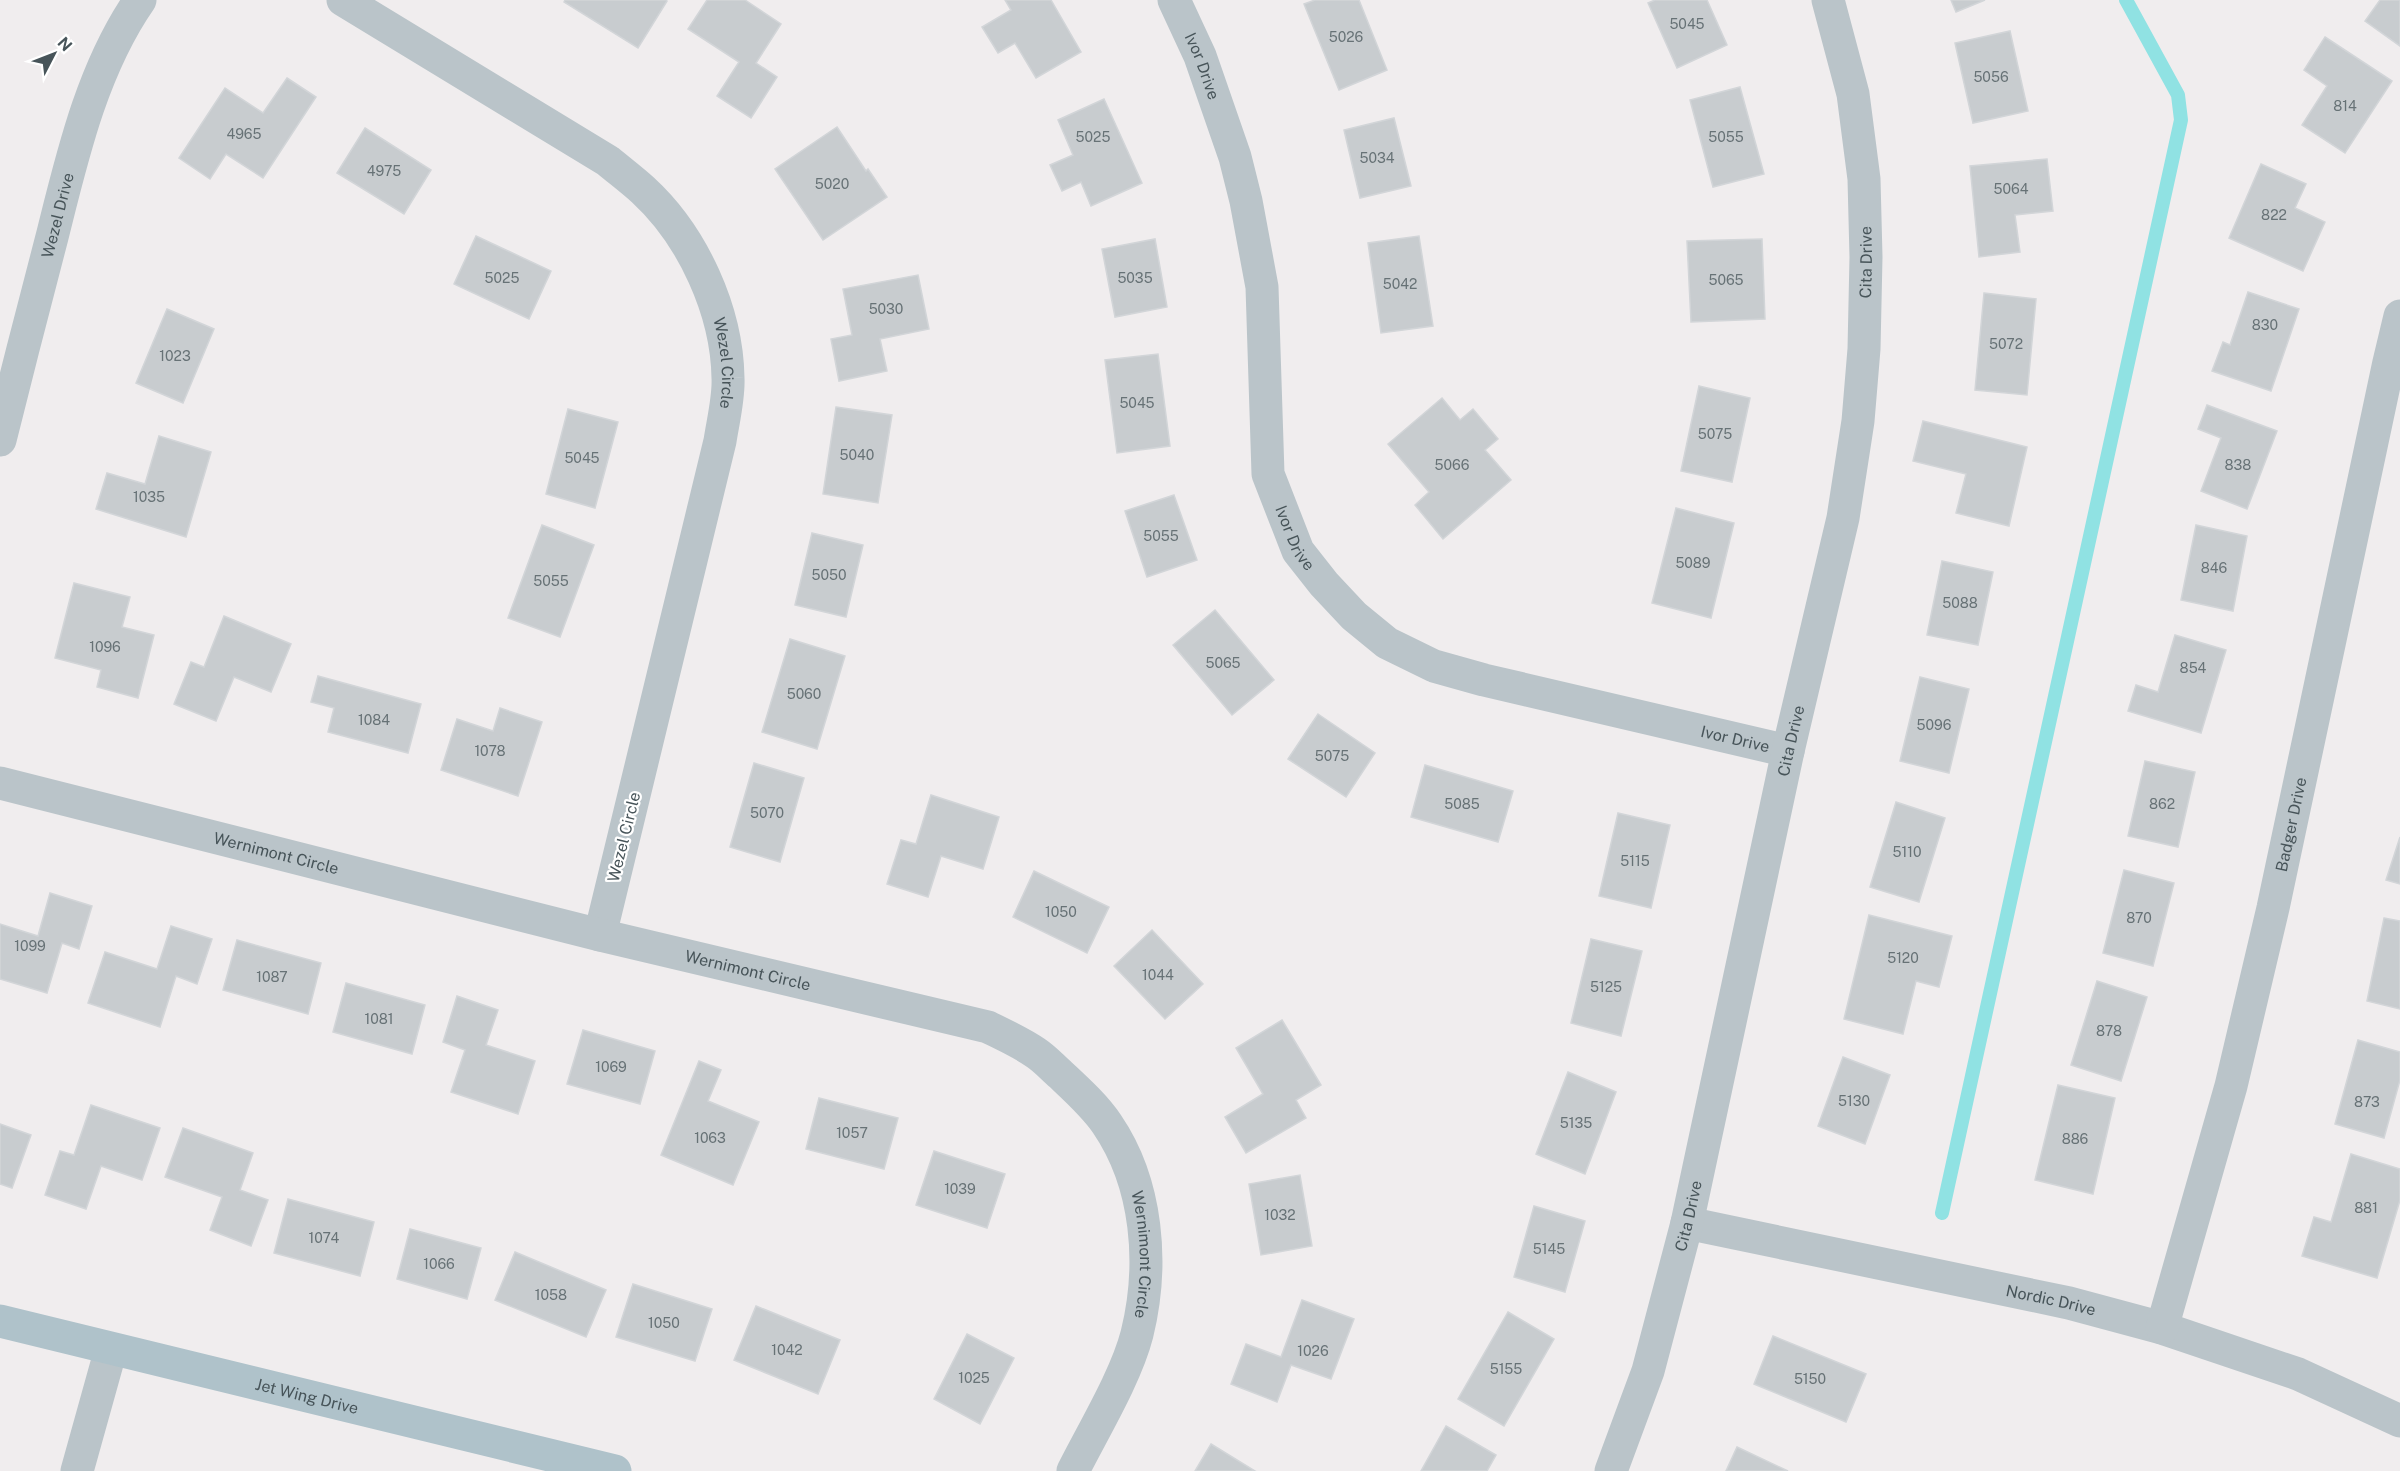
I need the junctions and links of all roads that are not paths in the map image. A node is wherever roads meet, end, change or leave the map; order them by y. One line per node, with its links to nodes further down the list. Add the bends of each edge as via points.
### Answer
1 (140, 0): 6 (street, Wezel Drive, via 102,71 68,172)
2 (343, 0): 9 (street, Wezel Circle, via 608,161 644,191 676,227 701,272 722,325 728,379 720,441)
3 (1174, 0): 7 (street, Ivor Drive, via 1200,56 1235,157 1255,241 1262,286 1268,474 1298,551 1324,584 1387,643 1434,666)
4 (1828, 0): 7 (street, Cita Drive, via 1853,94 1864,179 1864,349 1844,518)
5 (2400, 316): 12 (street, Badger Drive, via 2273,908 2231,1086)
6 (0, 440)
7 (1788, 751): 10 (street, Cita Drive)
8 (0, 783): 9 (street, Wernimont Circle)
9 (600, 935): 17 (street, Wernimont Circle, via 988,1027 1036,1053 1107,1123 1128,1164 1143,1208 1145,1292 1129,1355)
10 (1687, 1222): 12 (street, Nordic Drive, via 2068,1303); 18 (street, Cita Drive, via 1648,1371)
11 (0, 1321): 13 (main road, Jet Wing Drive)
12 (2162, 1328): 14 (street, Nordic Drive, via 2298,1374)
13 (111, 1349): 15 (street); 16 (main road, Jet Wing Drive)
14 (2400, 1421)
15 (77, 1471)
16 (615, 1471)
17 (1073, 1471)
18 (1611, 1471)

